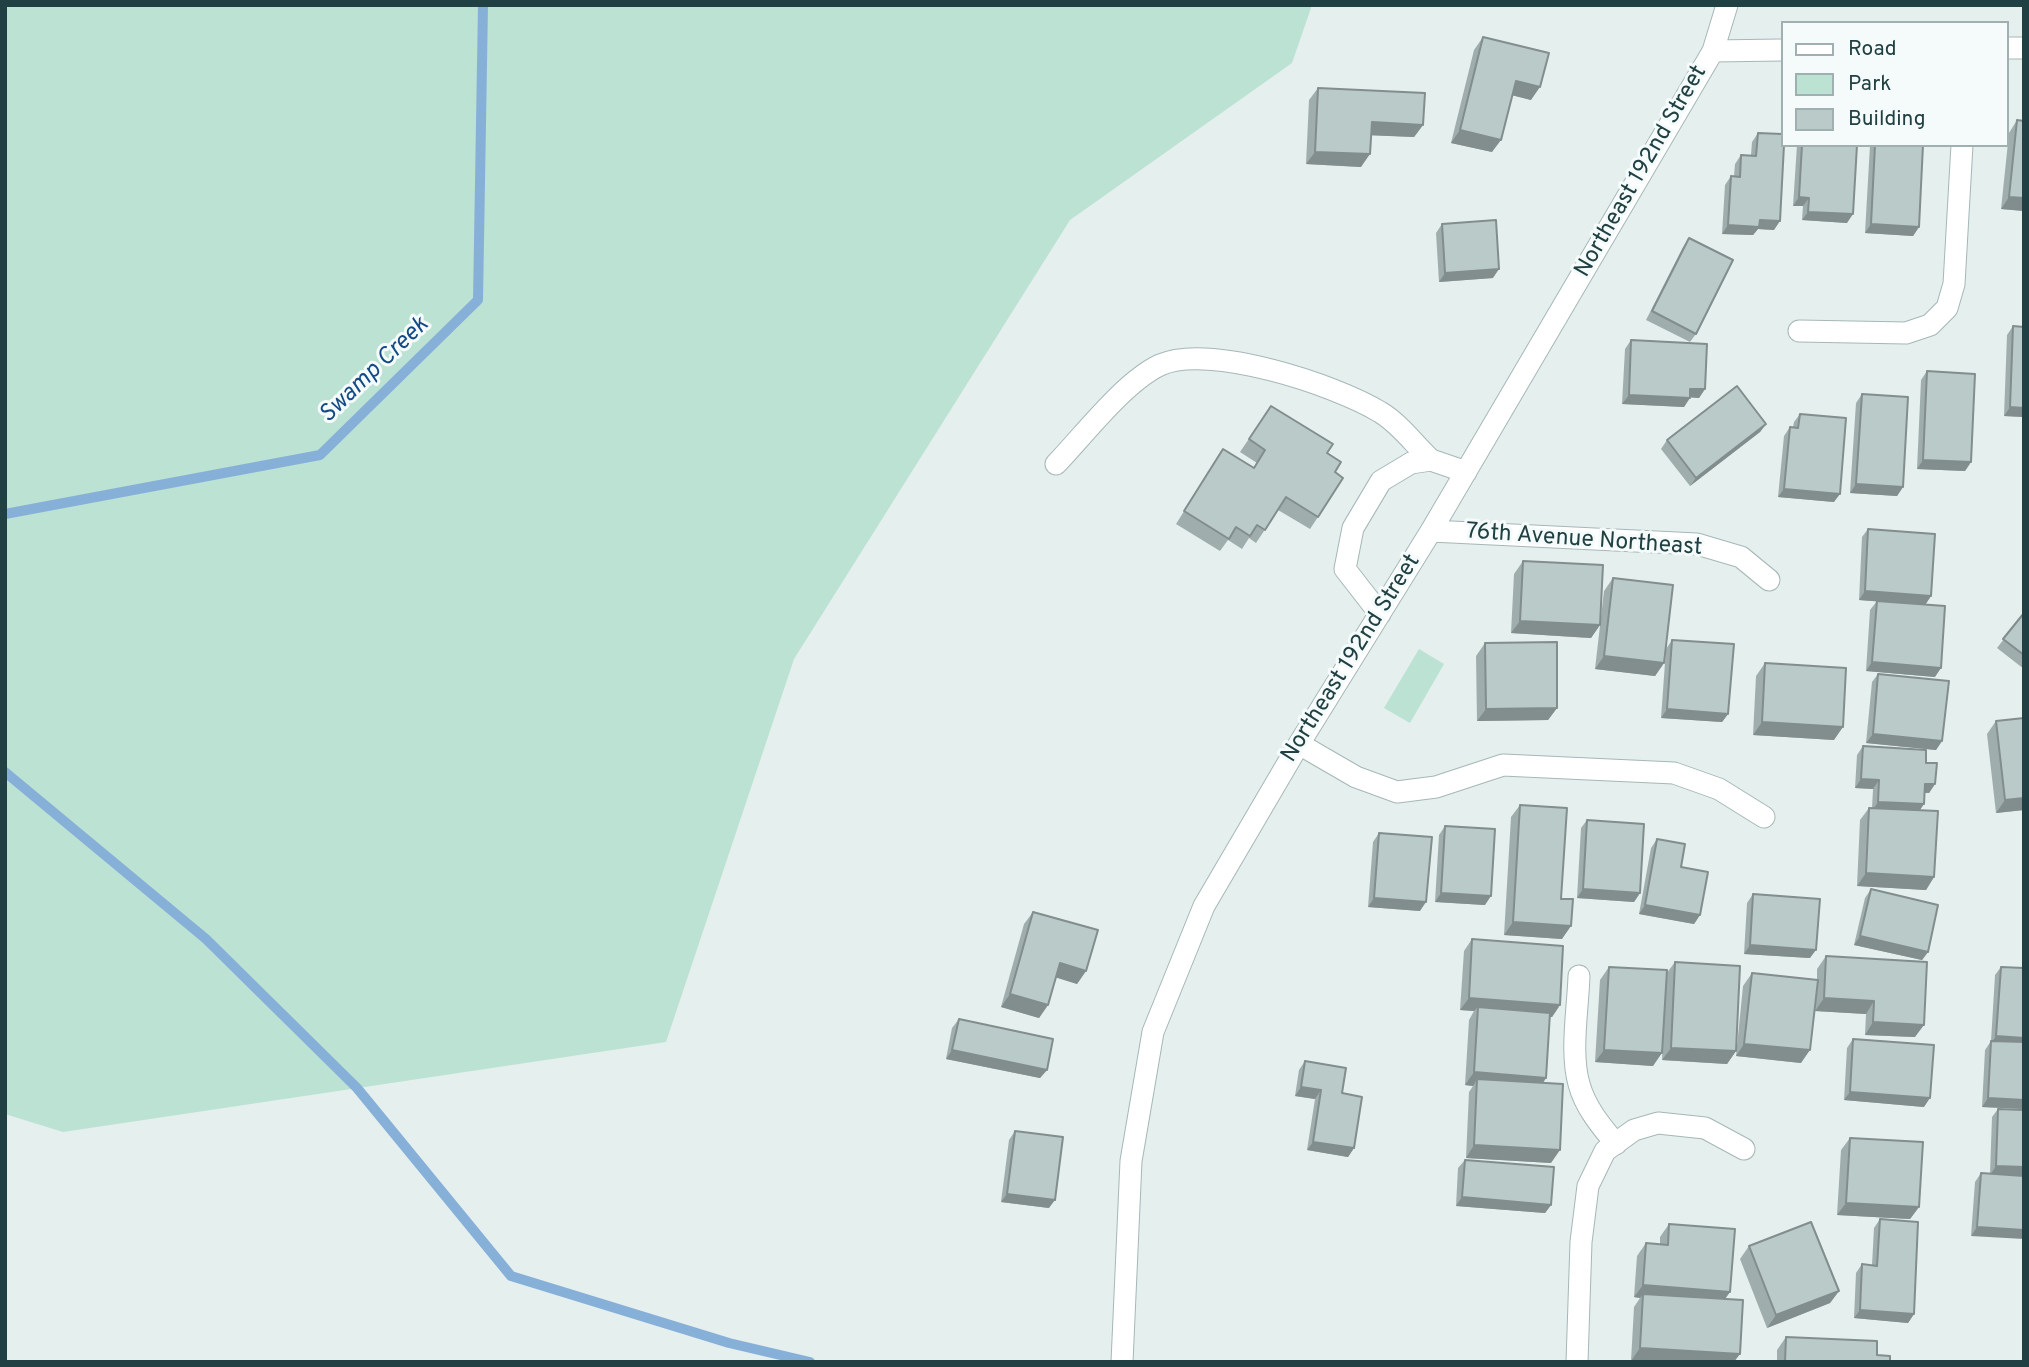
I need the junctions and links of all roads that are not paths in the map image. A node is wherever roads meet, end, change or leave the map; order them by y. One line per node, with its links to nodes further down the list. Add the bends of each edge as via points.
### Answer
1 (1727, 5): 3 (street, Northeast 192nd Street)
2 (1780, 50): 3 (street)
3 (1713, 51): 8 (street, Northeast 192nd Street)
4 (1962, 147): 5 (street, via 1954,284 1947,307 1930,325 1906,333)
5 (1799, 331)
6 (1431, 460): 7 (street, via 1382,413 1322,385 1272,370 1181,359 1160,365 1132,384); 8 (street); 11 (street, via 1411,463 1381,481 1353,528 1345,569)
7 (1056, 464)
8 (1466, 472): 9 (street, Northeast 192nd Street)
9 (1431, 531): 10 (street, 76th Avenue Northeast, via 1697,544 1741,557); 11 (street, Northeast 192nd Street)
10 (1769, 580)
11 (1380, 614): 12 (street, Northeast 192nd Street)
12 (1299, 744): 13 (street, via 1356,776 1397,792 1436,787 1503,765 1674,774 1719,789); 17 (street, Northeast 192nd Street, via 1204,906 1153,1032 1131,1161)
13 (1764, 817)
14 (1579, 975): 15 (street, via 1579,1086)
15 (1616, 1144): 16 (street, via 1634,1130 1658,1123 1705,1128); 18 (street, via 1605,1151 1588,1186)
16 (1744, 1149)
17 (1122, 1362)
18 (1577, 1362)

